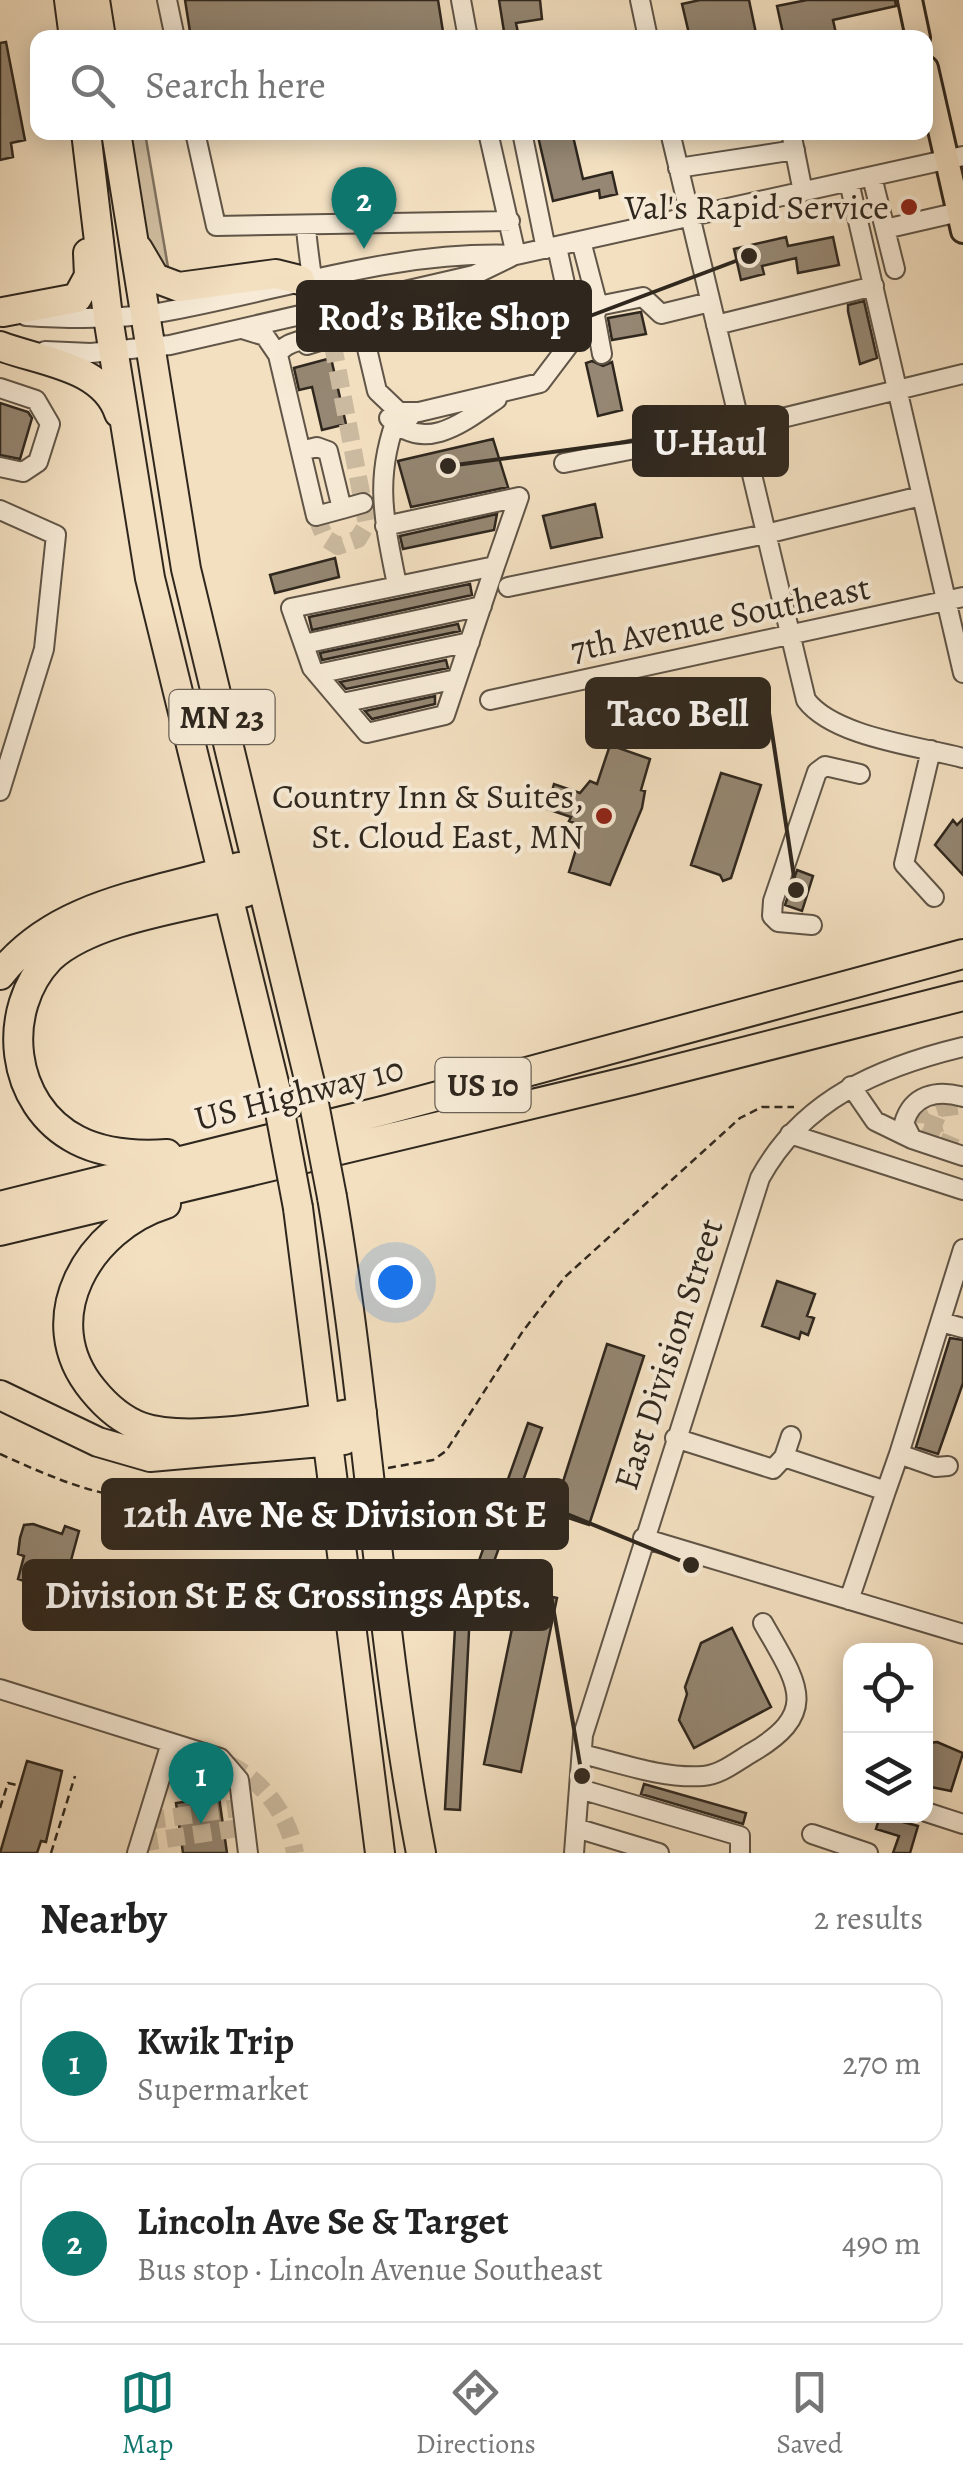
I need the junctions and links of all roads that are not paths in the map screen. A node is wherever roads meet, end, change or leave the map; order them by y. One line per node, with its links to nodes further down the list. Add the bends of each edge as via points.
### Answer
1 (69, 0): 7 (highway)
2 (94, 0): 8 (highway)
3 (167, 0): 9 (street)
4 (462, 0): 10 (street)
5 (640, 0): 11 (street)
6 (910, 0): 12 (main road)
7 (73, 30)
8 (100, 30)
9 (173, 30)
10 (467, 30)
11 (646, 30)
12 (916, 30)
13 (933, 90): 22 (main road)
14 (84, 140): 43 (highway, via 78,166 87,284 65,302)
15 (87, 140): 45 (highway, MN 23)
16 (117, 140): 32 (highway, MN 23)
17 (198, 140): 30 (street, via 216,226)
18 (490, 140): 28 (street)
19 (524, 140): 34 (street)
20 (672, 140): 23 (street)
21 (793, 142): 23 (street); 26 (street)
22 (955, 158): 24 (street); 29 (main road)
23 (678, 168): 27 (street)
24 (872, 176): 25 (street); 31 (street)
25 (849, 182): 26 (street); 38 (street)
26 (803, 192): 27 (street)
27 (690, 217): 33 (street); 40 (street)
28 (510, 221): 30 (street); 35 (street)
29 (961, 222): 31 (street)
30 (306, 225): 37 (street)
31 (885, 229): 36 (street)
32 (133, 240): 37 (highway, via 164,284 200,287 276,274); 44 (highway, MN 23)
33 (581, 241): 34 (street); 41 (street)
34 (551, 248): 35 (street); 56 (street, via 574,326 571,342 540,384)
35 (516, 255): 37 (street, via 470,253); 39 (street, via 474,275)
36 (895, 269)
37 (304, 278): 42 (street); 44 (street)
38 (874, 286): 46 (street); 54 (street)
39 (356, 302): 42 (street); 56 (street, via 377,391)
40 (710, 302): 41 (street, via 660,314 642,296); 46 (street)
41 (598, 306): 51 (street)
42 (318, 310): 47 (street); 52 (street, via 328,322 327,336)
43 (1, 312): 45 (street)
44 (144, 314): 45 (street); 49 (highway, MN 23)
45 (108, 317): 50 (highway, MN 23)
46 (716, 325): 57 (street)
47 (241, 329): 49 (street); 52 (street, via 264,336)
48 (0, 345): 50 (street); 58 (highway, via 98,380 115,400)
49 (148, 348): 50 (street); 85 (highway, MN 23, via 186,570)
50 (114, 352): 58 (highway, MN 23)
51 (602, 354)
52 (278, 355): 59 (street)
53 (963, 374): 54 (street)
54 (898, 390): 57 (street); 62 (street)
55 (0, 391): 61 (street, via 36,400 50,424 38,462 23,472)
56 (397, 418): 66 (street, via 386,444 380,500)
57 (741, 428): 60 (street); 67 (street)
58 (128, 436): 86 (highway, MN 23, via 171,677)
59 (301, 451): 64 (street, via 328,451); 64 (street, via 316,516)
60 (564, 464)
61 (0, 467)
62 (921, 496): 67 (street); 71 (street)
63 (362, 503): 64 (street)
64 (342, 509)
65 (0, 510): 84 (street, via 56,536 44,649)
66 (386, 526): 68 (street, via 519,497); 69 (street)
67 (766, 534): 70 (street); 73 (street)
68 (495, 566): 69 (street); 72 (street)
69 (397, 585): 75 (street, via 292,608)
70 (508, 587)
71 (954, 599): 73 (street, 7th Avenue Southeast); 76 (street)
72 (482, 606): 74 (street); 75 (street)
73 (790, 638): 79 (street, 7th Avenue Southeast); 81 (street, via 815,712 836,725)
74 (470, 642): 77 (street); 78 (street)
75 (304, 644): 77 (street)
76 (963, 673)
77 (317, 674): 80 (street)
78 (457, 679): 80 (street); 80 (street, via 446,716 368,733)
79 (490, 700)
80 (342, 703)
81 (931, 750): 82 (street); 87 (street, via 904,864)
82 (963, 758)
83 (860, 774): 88 (street, via 825,766 817,772 773,901 778,922)
84 (0, 791)
85 (262, 874): 86 (highway); 107 (highway, MN 23, bridge, via 332,1197)
86 (226, 884): 90 (highway, via 70,916 31,941); 97 (highway, via 60,950 27,988 16,1023 16,1054 40,1111 80,1142 154,1155); 108 (highway, MN 23, bridge, via 298,1208)
87 (934, 897)
88 (812, 925)
89 (963, 954): 97 (highway, US Highway 10 / US 10)
90 (0, 975)
91 (963, 996): 99 (highway, US Highway 10 / US 10)
92 (963, 1047): 93 (street, East Division Street)
93 (851, 1086): 95 (street, East Division Street); 96 (street, via 875,1120)
94 (963, 1097): 96 (street, via 939,1092 920,1098 904,1123)
95 (790, 1134): 100 (street); 110 (street, East Division Street, via 754,1193)
96 (912, 1139): 98 (street)
97 (263, 1141): 101 (highway, US Highway 10 / US 10)
98 (963, 1156)
99 (300, 1160): 102 (highway, US Highway 10 / US 10); 108 (highway, via 120,1226 84,1264 69,1327 86,1382 122,1418 144,1428 185,1434)
100 (963, 1190)
101 (0, 1206)
102 (0, 1230)
103 (963, 1249): 104 (street)
104 (941, 1322): 105 (street); 111 (street)
105 (963, 1328)
106 (0, 1395): 108 (highway, via 98,1442 150,1457)
107 (364, 1425): 108 (highway); 130 (highway, MN 23)
108 (326, 1430): 129 (highway, MN 23)
109 (791, 1436): 112 (street)
110 (675, 1438): 112 (street, via 773,1469); 115 (street, East Division Street)
111 (898, 1454): 113 (street); 114 (street)
112 (784, 1457): 114 (street)
113 (948, 1466)
114 (886, 1491): 116 (street)
115 (643, 1538): 116 (street); 121 (street, East Division Street)
116 (849, 1600): 118 (street)
117 (763, 1623): 121 (street, via 797,1688 798,1705 781,1736 704,1776 664,1774)
118 (963, 1634)
119 (0, 1689): 120 (street)
120 (172, 1743): 127 (street); 128 (street, via 220,1758 235,1772)
121 (582, 1754): 122 (street, East Division Street)
122 (580, 1789): 125 (street, East Division Street); 133 (street, via 740,1836)
123 (933, 1814): 124 (street)
124 (963, 1824)
125 (576, 1828): 131 (street, East Division Street); 132 (street)
126 (812, 1834): 134 (street)
127 (137, 1853)
128 (248, 1853)
129 (380, 1853)
130 (421, 1853)
131 (574, 1853)
132 (659, 1853)
133 (740, 1853)
134 (868, 1853)

